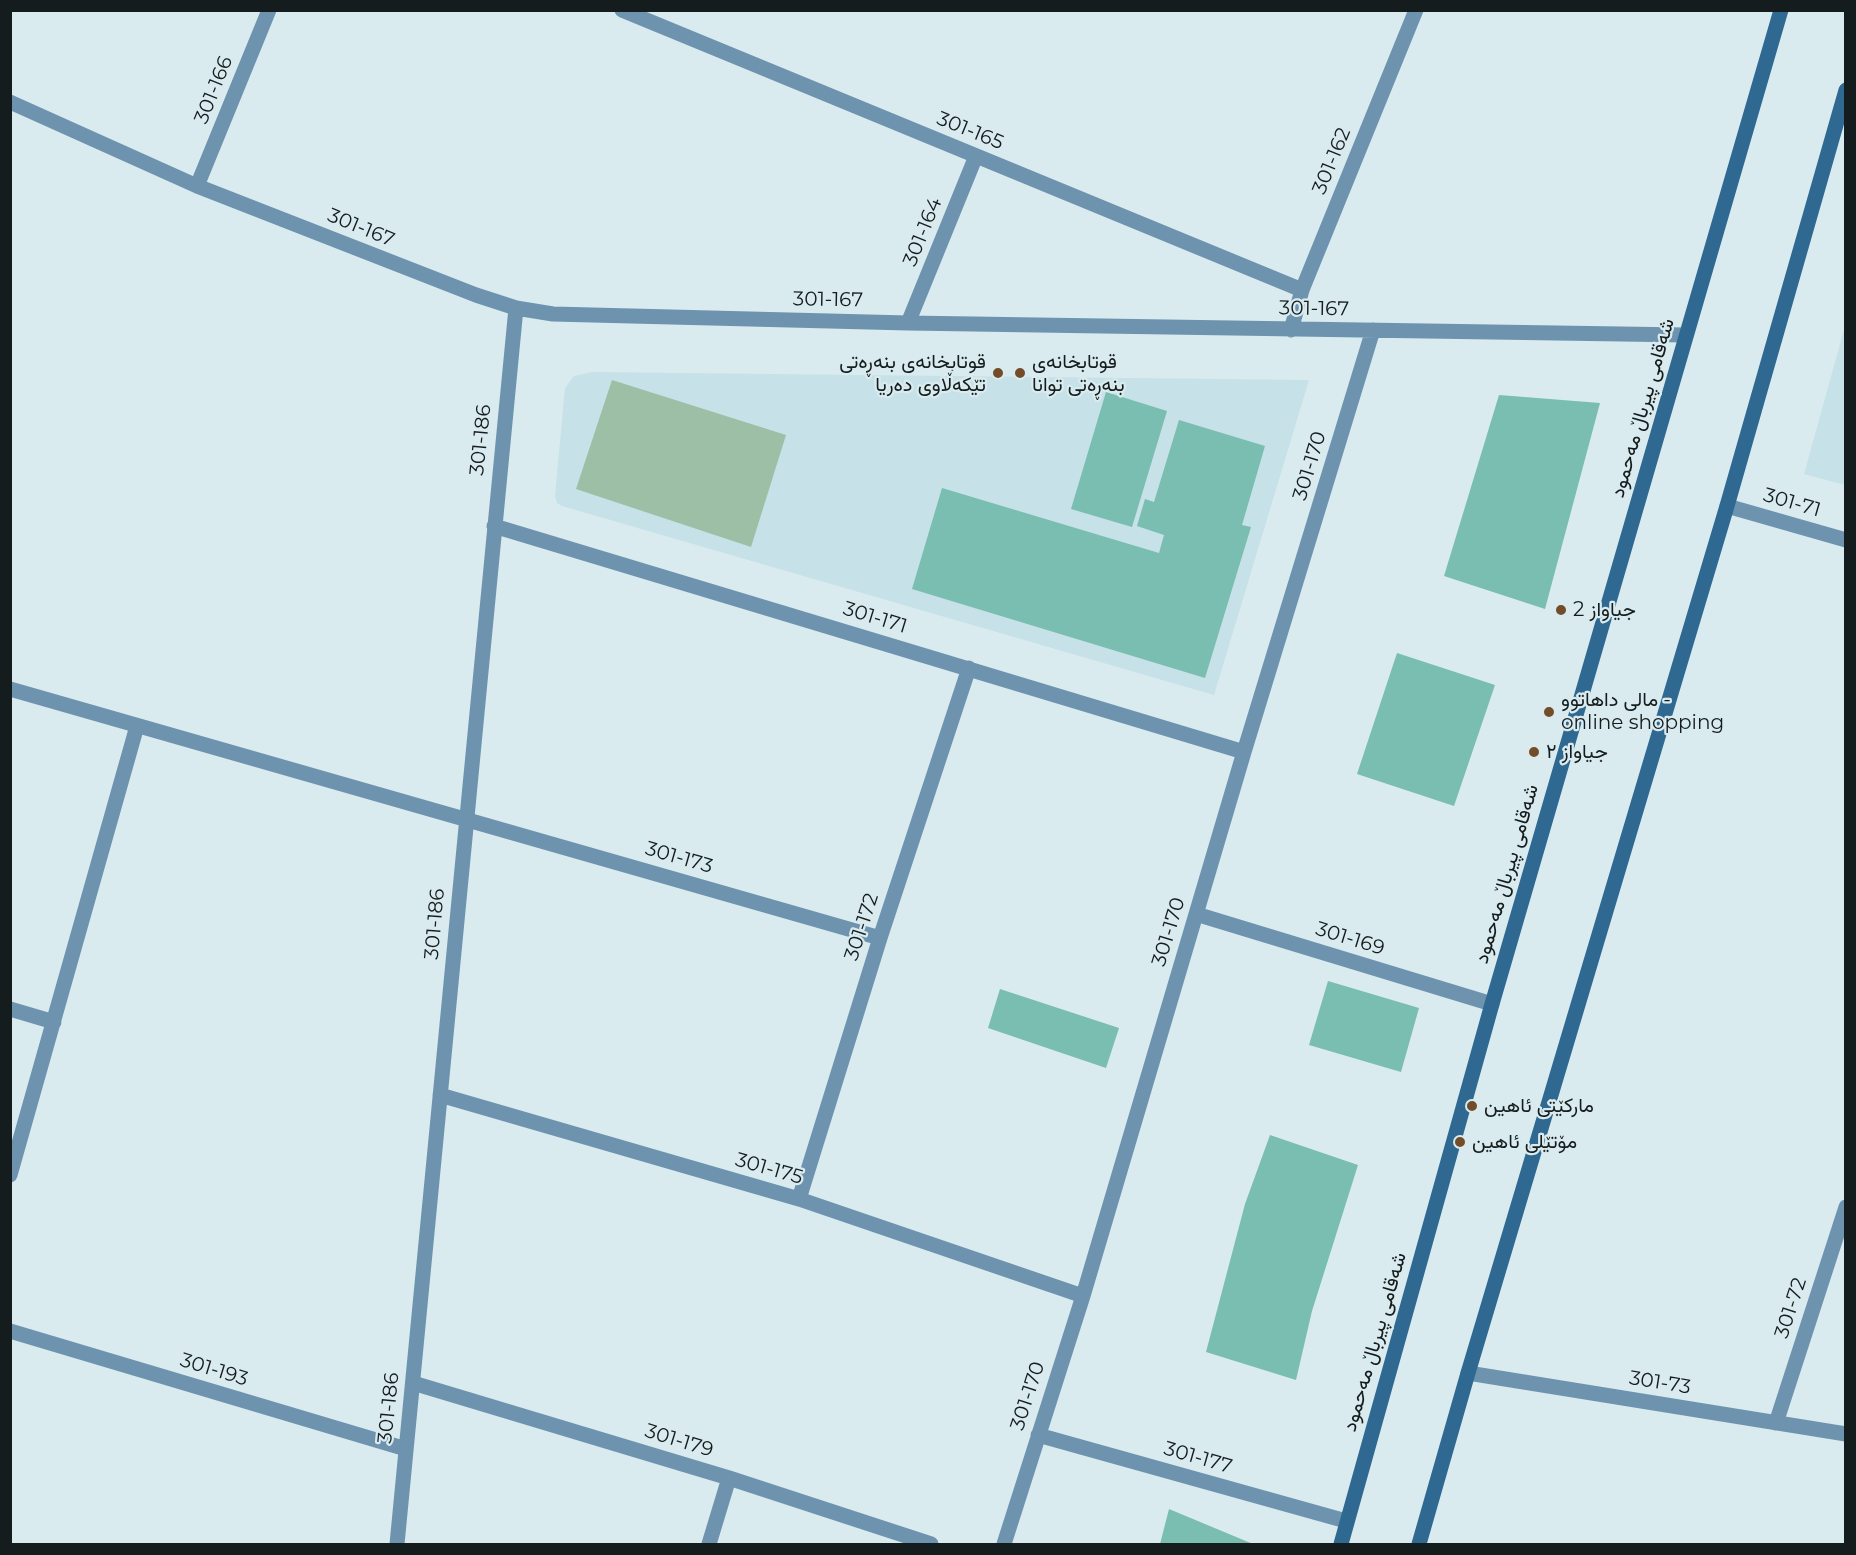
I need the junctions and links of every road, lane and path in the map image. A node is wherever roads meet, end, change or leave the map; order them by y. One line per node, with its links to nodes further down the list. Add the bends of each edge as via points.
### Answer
1 (269, 10): 8 (street, 301-166)
2 (622, 10): 7 (street, 301-165)
3 (1416, 10): 9 (street, 301-162)
4 (1782, 10): 14 (main road, شەقامی پیرباڵ مەحمود)
5 (1845, 90): 15 (main road)
6 (10, 102): 8 (street, 301-167)
7 (976, 156): 9 (street, 301-165); 11 (street, 301-164)
8 (197, 186): 10 (street, 301-167, via 476,296)
9 (1302, 290): 12 (street, 301-162)
10 (516, 308): 11 (street, 301-167, via 553,314); 16 (street, 301-186)
11 (908, 323): 12 (street, 301-167)
12 (1291, 330): 13 (street, 301-167)
13 (1373, 330): 14 (street, 301-167); 21 (street, 301-170)
14 (1686, 335): 25 (main road, شەقامی پیرباڵ مەحمود)
15 (1727, 506): 17 (street, 301-71); 34 (main road)
16 (494, 526): 18 (street, 301-171); 22 (street, 301-186)
17 (1845, 540)
18 (969, 668): 21 (street, 301-171); 24 (street, 301-172)
19 (10, 688): 20 (street, 301-173)
20 (137, 726): 22 (street, 301-173); 27 (street)
21 (1244, 752): 23 (street, 301-170)
22 (466, 819): 24 (street, 301-173); 28 (street, 301-186)
23 (1196, 914): 25 (street, 301-169); 32 (street, 301-170)
24 (880, 938): 30 (street, 301-172)
25 (1492, 1004): 41 (main road, شەقامی پیرباڵ مەحمود)
26 (10, 1010): 27 (street)
27 (54, 1022): 29 (street)
28 (440, 1095): 30 (street, 301-175); 35 (street, 301-186)
29 (10, 1175)
30 (799, 1199): 32 (street, 301-175)
31 (1845, 1207): 36 (street, 301-72)
32 (1083, 1296): 38 (street, 301-170)
33 (10, 1331): 39 (street, 301-193)
34 (1468, 1373): 36 (street, 301-73); 47 (main road)
35 (413, 1383): 39 (street, 301-186); 40 (street, 301-179)
36 (1776, 1423): 37 (street, 301-73)
37 (1845, 1434)
38 (1038, 1435): 41 (street, 301-177); 45 (street, 301-170)
39 (406, 1449): 42 (street, 301-186)
40 (729, 1478): 43 (street); 44 (street, 301-179)
41 (1346, 1521): 46 (main road, شەقامی پیرباڵ مەحمود)
42 (398, 1545)
43 (709, 1545)
44 (931, 1545)
45 (1004, 1545)
46 (1341, 1545)
47 (1419, 1545)

